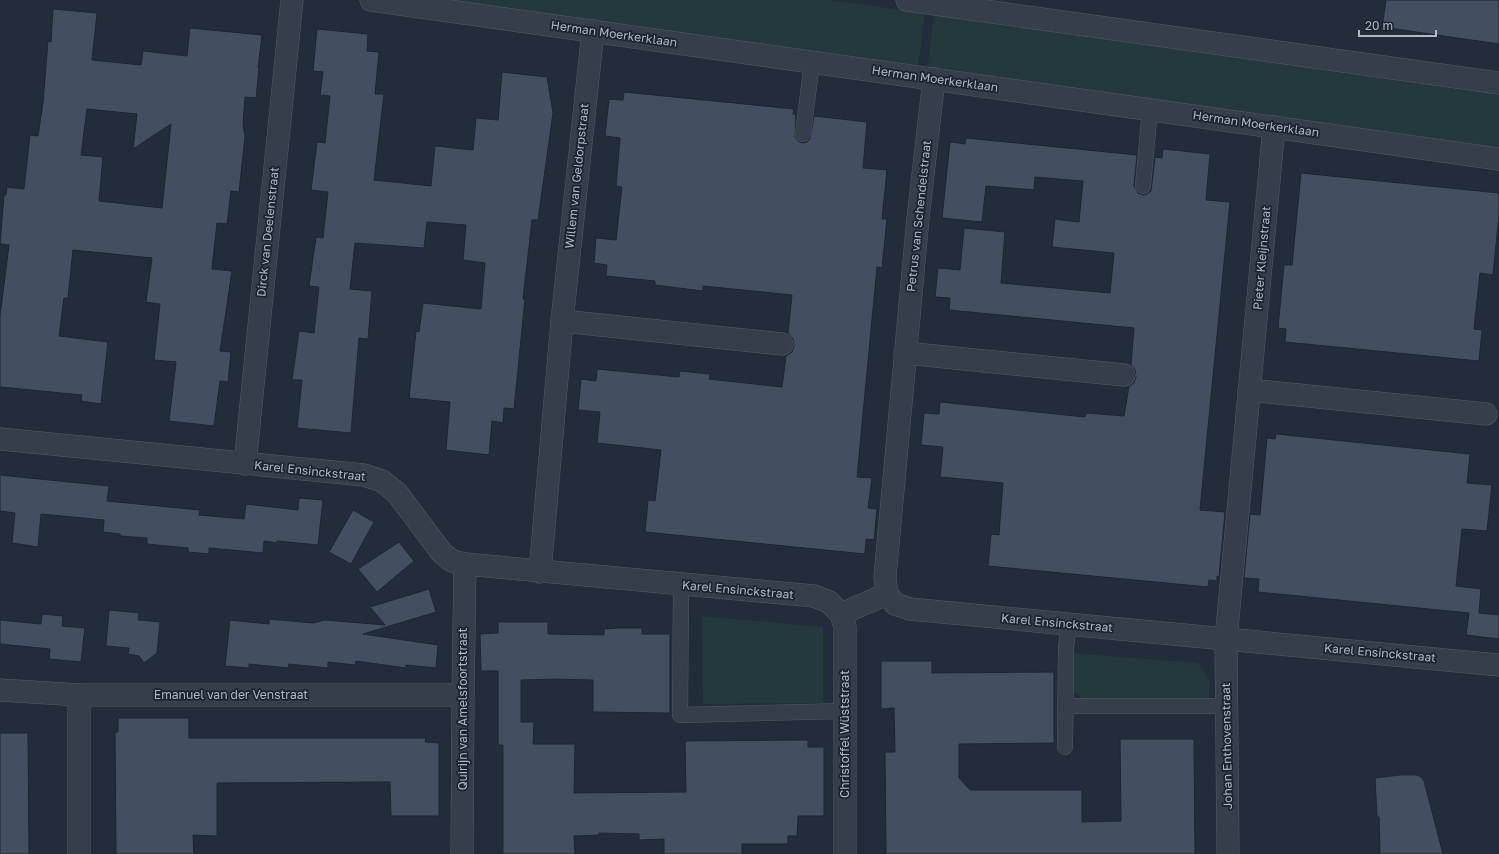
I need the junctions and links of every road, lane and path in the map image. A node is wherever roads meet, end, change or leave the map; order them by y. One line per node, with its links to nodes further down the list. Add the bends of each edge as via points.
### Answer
1 (292, 0): 20 (street, Dirck van Deelenstraat)
2 (371, 0): 4 (street, Herman Moerkerklaan)
3 (907, 0): 7 (street)
4 (593, 31): 5 (street, Herman Moerkerklaan); 13 (street, Willem van Geldorpstraat)
5 (812, 62): 6 (street, Herman Moerkerklaan); 10 (lane)
6 (934, 79): 8 (street, Herman Moerkerklaan); 15 (street, Petrus van Schendelstraat)
7 (1499, 83)
8 (1150, 109): 9 (street, Herman Moerkerklaan); 12 (lane)
9 (1274, 127): 11 (street, Herman Moerkerklaan); 17 (street, Pieter Kleijnstraat)
10 (803, 134)
11 (1499, 158)
12 (1143, 186)
13 (562, 321): 14 (street); 22 (street, Willem van Geldorpstraat)
14 (782, 344)
15 (905, 353): 16 (street); 24 (street, Petrus van Schendelstraat, via 885,577)
16 (1124, 375)
17 (1249, 390): 18 (street); 27 (street, Pieter Kleijnstraat)
18 (1486, 414)
19 (0, 439): 20 (street, Karel Ensinckstraat)
20 (245, 464): 21 (street, Karel Ensinckstraat, via 364,475 382,481 397,494 442,553 452,561)
21 (465, 564): 22 (street, Karel Ensinckstraat); 31 (street, Quirijn van Amelsfoortstraat)
22 (540, 572): 23 (street, Karel Ensinckstraat)
23 (681, 585): 25 (street, Karel Ensinckstraat, via 814,596 829,602); 34 (lane, via 680,716)
24 (887, 594): 25 (street); 26 (street, Karel Ensinckstraat, via 895,604 910,609)
25 (841, 614): 34 (street, Christoffel Wüststraat, via 845,627)
26 (1069, 624): 27 (street, Karel Ensinckstraat); 32 (lane)
27 (1226, 639): 28 (street, Karel Ensinckstraat); 33 (street, Johan Enthovenstraat)
28 (1499, 665)
29 (0, 690): 30 (street, Emanuel van der Venstraat)
30 (79, 695): 31 (street, Emanuel van der Venstraat); 36 (street)
31 (463, 695): 37 (street, Quirijn van Amelsfoortstraat)
32 (1065, 706): 33 (lane); 35 (lane)
33 (1226, 706): 39 (street, Johan Enthovenstraat)
34 (845, 711): 38 (street, Christoffel Wüststraat)
35 (1065, 746)
36 (79, 854)
37 (462, 854)
38 (845, 854)
39 (1228, 854)

